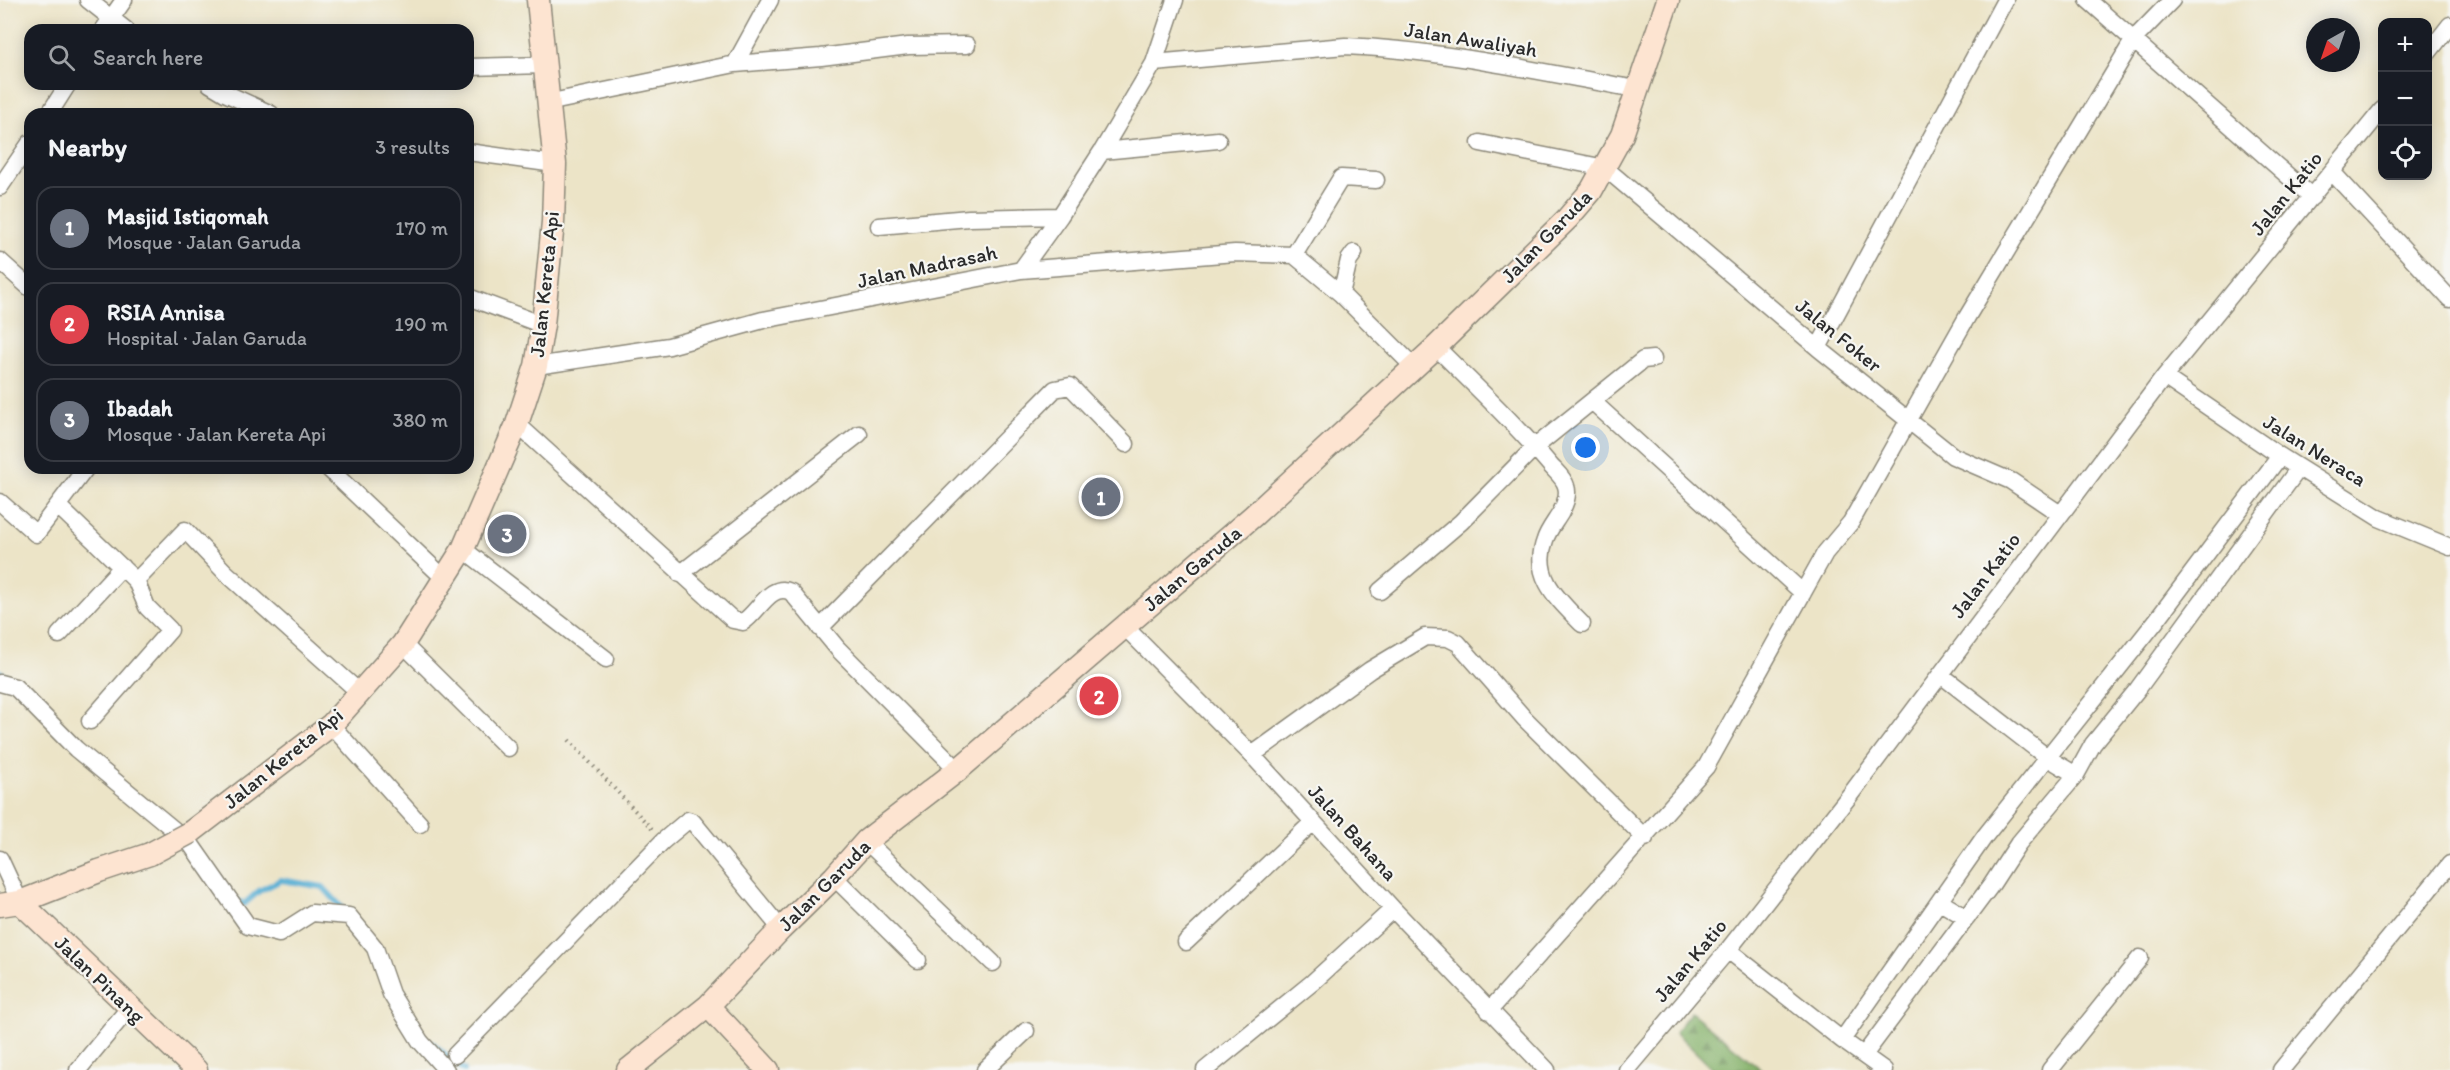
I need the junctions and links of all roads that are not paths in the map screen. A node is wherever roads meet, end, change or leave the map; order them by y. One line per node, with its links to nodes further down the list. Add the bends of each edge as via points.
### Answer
1 (88, 0): 10 (street)
2 (124, 0): 11 (street)
3 (538, 0): 18 (street, Jalan Kereta Api)
4 (770, 0): 17 (street)
5 (1174, 0): 16 (street, Jalan Madrasah)
6 (1668, 0): 20 (street, Jalan Garuda)
7 (2005, 0): 50 (street)
8 (2088, 0): 13 (street)
9 (2172, 0): 13 (street)
10 (106, 24)
11 (108, 24)
12 (2450, 25): 15 (street)
13 (2134, 39): 37 (street); 56 (street)
14 (967, 45): 17 (street, via 908,46)
15 (2432, 47)
16 (1154, 63): 20 (street, Jalan Awaliyah, via 1345,46 1375,47); 29 (street, Jalan Madrasah)
17 (735, 64): 23 (street)
18 (544, 65): 19 (street); 23 (street, Jalan Kereta Api)
19 (474, 67)
20 (1636, 89): 33 (street, Jalan Garuda, via 1622,135)
21 (64, 90): 24 (street)
22 (220, 90): 25 (street)
23 (548, 103): 32 (street, Jalan Kereta Api)
24 (53, 108)
25 (257, 108)
26 (2378, 115): 34 (street, Jalan Katio)
27 (1218, 140): 29 (street)
28 (1480, 144): 33 (street)
29 (1102, 151): 38 (street, Jalan Madrasah)
30 (24, 152): 36 (street)
31 (474, 153): 32 (street)
32 (555, 164): 48 (street, Jalan Kereta Api)
33 (1605, 168): 49 (street, Jalan Garuda, via 1567,219); 50 (street, Jalan Foker)
34 (2332, 172): 37 (street, Jalan Katio); 47 (street)
35 (1376, 180): 41 (street, via 1341,177)
36 (0, 187)
37 (2312, 197): 54 (street, Jalan Katio)
38 (1060, 216): 39 (street, via 969,218); 43 (street, Jalan Madrasah)
39 (879, 226)
40 (1354, 253): 45 (street)
41 (1294, 255): 43 (street, via 1235,253); 45 (street)
42 (0, 261): 44 (street)
43 (1021, 270): 52 (street, Jalan Madrasah, via 763,320 669,346)
44 (24, 283)
45 (1341, 294): 53 (street)
46 (474, 299): 48 (street)
47 (2450, 299)
48 (543, 325): 52 (street, Jalan Kereta Api)
49 (1436, 347): 53 (street, Jalan Garuda); 60 (street)
50 (1818, 348): 56 (street, Jalan Foker)
51 (1653, 359): 55 (street, via 1643,360)
52 (536, 366): 57 (street, Jalan Kereta Api)
53 (1414, 367): 79 (street, Jalan Garuda, via 1252,516)
54 (2164, 376): 61 (street, Jalan Neraca); 67 (street, Jalan Katio)
55 (1592, 400): 60 (street); 76 (street)
56 (1909, 421): 67 (street, Jalan Foker, via 1953,456 2011,481); 76 (street, via 1851,522 1825,553)
57 (517, 424): 69 (street, Jalan Kereta Api); 71 (street)
58 (859, 434): 71 (street)
59 (1126, 444): 80 (street, via 1070,386 1055,389)
60 (1535, 447): 75 (street, via 1461,522); 78 (street, via 1566,484 1568,493 1545,537 1541,570 1553,594)
61 (2280, 456): 62 (street, Jalan Neraca); 74 (street)
62 (2299, 468): 68 (street, Jalan Neraca, via 2379,518); 77 (street)
63 (82, 474): 66 (street)
64 (334, 474): 72 (street)
65 (1, 505): 66 (street, via 36,534)
66 (58, 506): 70 (street)
67 (2060, 514): 84 (street, Jalan Katio)
68 (2450, 548)
69 (463, 549): 72 (street, Jalan Kereta Api); 83 (street)
70 (122, 567): 73 (street); 81 (street)
71 (680, 574): 80 (street, via 733,620 743,622 775,590 783,588 791,592)
72 (444, 579): 82 (street, Jalan Kereta Api)
73 (136, 581): 86 (street, via 185,530 225,572); 87 (street, via 147,607 170,630)
74 (2183, 585): 77 (street); 91 (street)
75 (1380, 591)
76 (1803, 593): 96 (street, via 1706,767)
77 (2203, 601): 93 (street, via 2093,744)
78 (1582, 624)
79 (1124, 626): 90 (street, Jalan Bahana); 92 (street, Jalan Garuda)
80 (820, 628): 92 (street)
81 (59, 635)
82 (403, 644): 86 (street, Jalan Kereta Api); 89 (street)
83 (606, 659)
84 (1941, 675): 91 (street); 107 (street, Jalan Katio)
85 (0, 683): 120 (street, via 15,687 76,749 190,843 248,926 279,934 312,913 349,916 375,948 391,994 420,1041)
86 (359, 692): 88 (street, Jalan Kereta Api)
87 (90, 721)
88 (331, 725): 95 (street); 102 (street, Jalan Kereta Api, bridge, via 191,832 150,854)
89 (508, 748)
90 (1252, 755): 94 (street, Jalan Bahana); 96 (street, via 1370,670 1425,637 1448,638 1458,643 1524,718)
91 (2048, 758): 93 (street); 101 (street, via 1985,836)
92 (958, 770): 97 (street, Jalan Garuda)
93 (2076, 776): 104 (street, via 2018,844)
94 (1313, 822): 103 (street, Jalan Bahana); 106 (street)
95 (420, 824)
96 (1645, 838): 113 (street)
97 (866, 841): 100 (street, Jalan Garuda); 110 (street)
98 (0, 859): 102 (street)
99 (2450, 864): 129 (street)
100 (834, 877): 105 (street, Jalan Garuda); 109 (street)
101 (1940, 902): 104 (street); 115 (street)
102 (10, 903): 112 (street, Jalan Pinang)
103 (1393, 909): 113 (street, Jalan Bahana); 124 (street, via 1313,982)
104 (1967, 918): 117 (street)
105 (781, 929): 111 (street, Jalan Garuda); 116 (street, via 693,822 686,821)
106 (1186, 942)
107 (1728, 950): 115 (street); 126 (street, Jalan Katio)
108 (2140, 958): 128 (street)
109 (918, 960)
110 (993, 963)
111 (708, 1006): 121 (street, Jalan Garuda); 122 (street)
112 (129, 1008): 118 (street); 119 (street, Jalan Pinang)
113 (1490, 1011): 125 (street, Jalan Bahana)
114 (1026, 1031): 123 (street)
115 (1842, 1040): 117 (street)
116 (455, 1055)
117 (1864, 1055): 127 (street)
118 (78, 1070)
119 (196, 1070)
120 (446, 1070)
121 (628, 1070)
122 (768, 1070)
123 (985, 1070)
124 (1205, 1070)
125 (1547, 1070)
126 (1627, 1070)
127 (1884, 1070)
128 (2050, 1070)
129 (2281, 1070)

